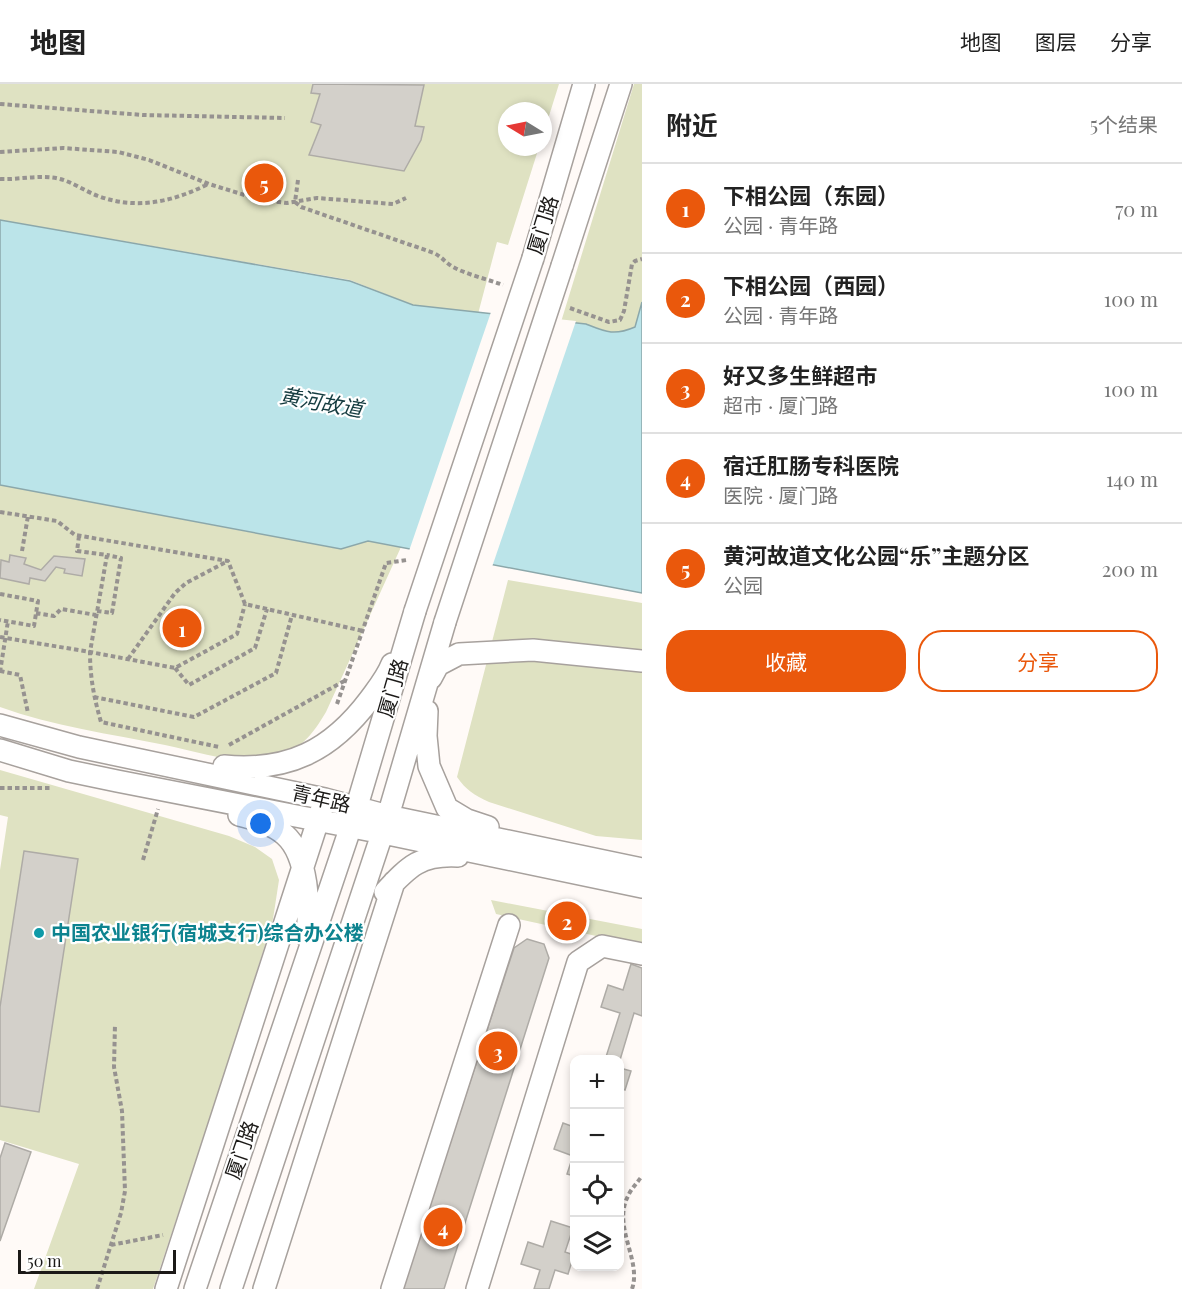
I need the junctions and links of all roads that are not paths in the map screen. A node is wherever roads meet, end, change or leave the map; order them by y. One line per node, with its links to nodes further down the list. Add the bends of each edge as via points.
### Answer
1 (585, 84): 3 (street, 厦门路, bridge, via 533,258)
2 (621, 84): 5 (street, 厦门路, bridge)
3 (415, 611): 8 (street, via 388,675 357,716 326,744 301,758 250,769); 11 (street, 厦门路)
4 (642, 661): 5 (street, via 533,650 459,654 438,665)
5 (428, 682): 13 (street, 厦门路); 14 (street, via 429,766 447,808 467,820)
6 (0, 725): 8 (street, 青年路)
7 (0, 750): 9 (street, 青年路)
8 (132, 759): 10 (street, 青年路)
9 (117, 781): 12 (street, 青年路); 16 (street, via 260,821 285,835 297,851)
10 (325, 799): 11 (street, 青年路); 12 (street)
11 (354, 817): 12 (street, 青年路); 13 (street, 青年路); 21 (street, 厦门路)
12 (319, 820): 16 (street)
13 (386, 825): 14 (street, 青年路); 22 (street, 厦门路)
14 (586, 867): 15 (street, 青年路); 17 (street, via 452,855 424,859 404,870); 18 (street, 青年路)
15 (642, 869)
16 (303, 870): 21 (street, via 309,920); 23 (street)
17 (394, 882): 22 (street); 26 (street)
18 (642, 887)
19 (509, 925): 27 (street)
20 (642, 954): 28 (street, via 602,946 578,962)
21 (302, 976): 24 (street, 厦门路)
22 (332, 983): 25 (street, 厦门路)
23 (166, 1289)
24 (195, 1289)
25 (231, 1289)
26 (264, 1289)
27 (392, 1289)
28 (477, 1289)

